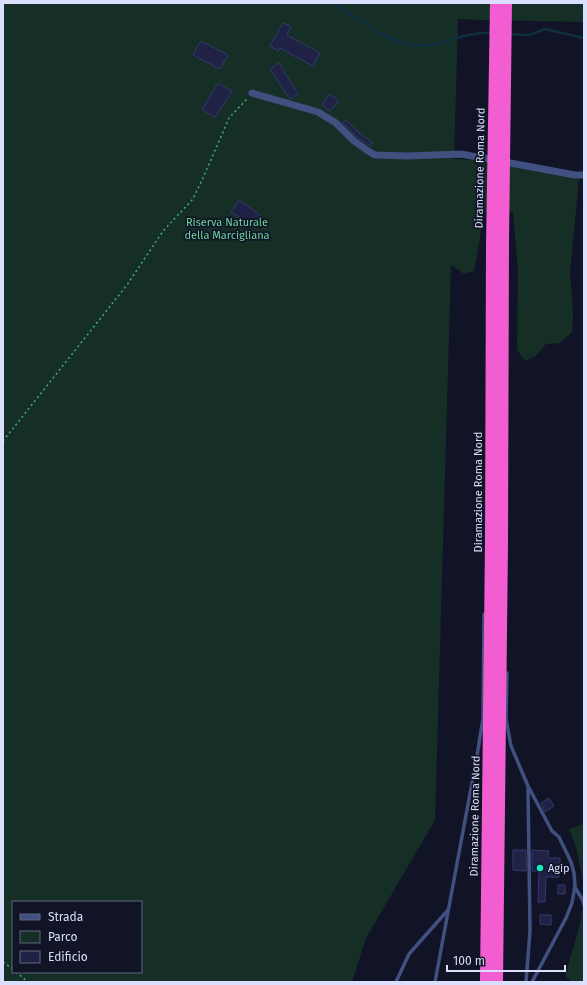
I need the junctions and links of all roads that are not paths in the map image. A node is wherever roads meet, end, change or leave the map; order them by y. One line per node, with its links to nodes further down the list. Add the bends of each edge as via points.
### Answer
1 (496, 3): 5 (highway, Diramazione Roma Nord, bridge)
2 (506, 3): 5 (highway, Diramazione Roma Nord, bridge)
3 (252, 93): 4 (street, via 318,112 336,123 354,142 375,155 462,154 575,176)
4 (584, 175)
5 (497, 244): 6 (highway, Diramazione Roma Nord)
6 (496, 543): 7 (lane); 8 (lane); 17 (highway, Diramazione Roma Nord); 18 (highway, Diramazione Roma Nord)
7 (506, 579)
8 (486, 580)
9 (484, 610): 14 (lane, via 483,718)
10 (506, 672): 11 (lane, via 506,719 512,746)
11 (528, 786): 12 (lane, via 571,862); 19 (lane, via 530,931)
12 (575, 886): 13 (lane); 20 (lane, via 566,918)
13 (584, 906)
14 (448, 909): 15 (lane, via 410,954); 16 (lane)
15 (396, 982)
16 (435, 982)
17 (486, 982)
18 (497, 982)
19 (526, 982)
20 (532, 982)

